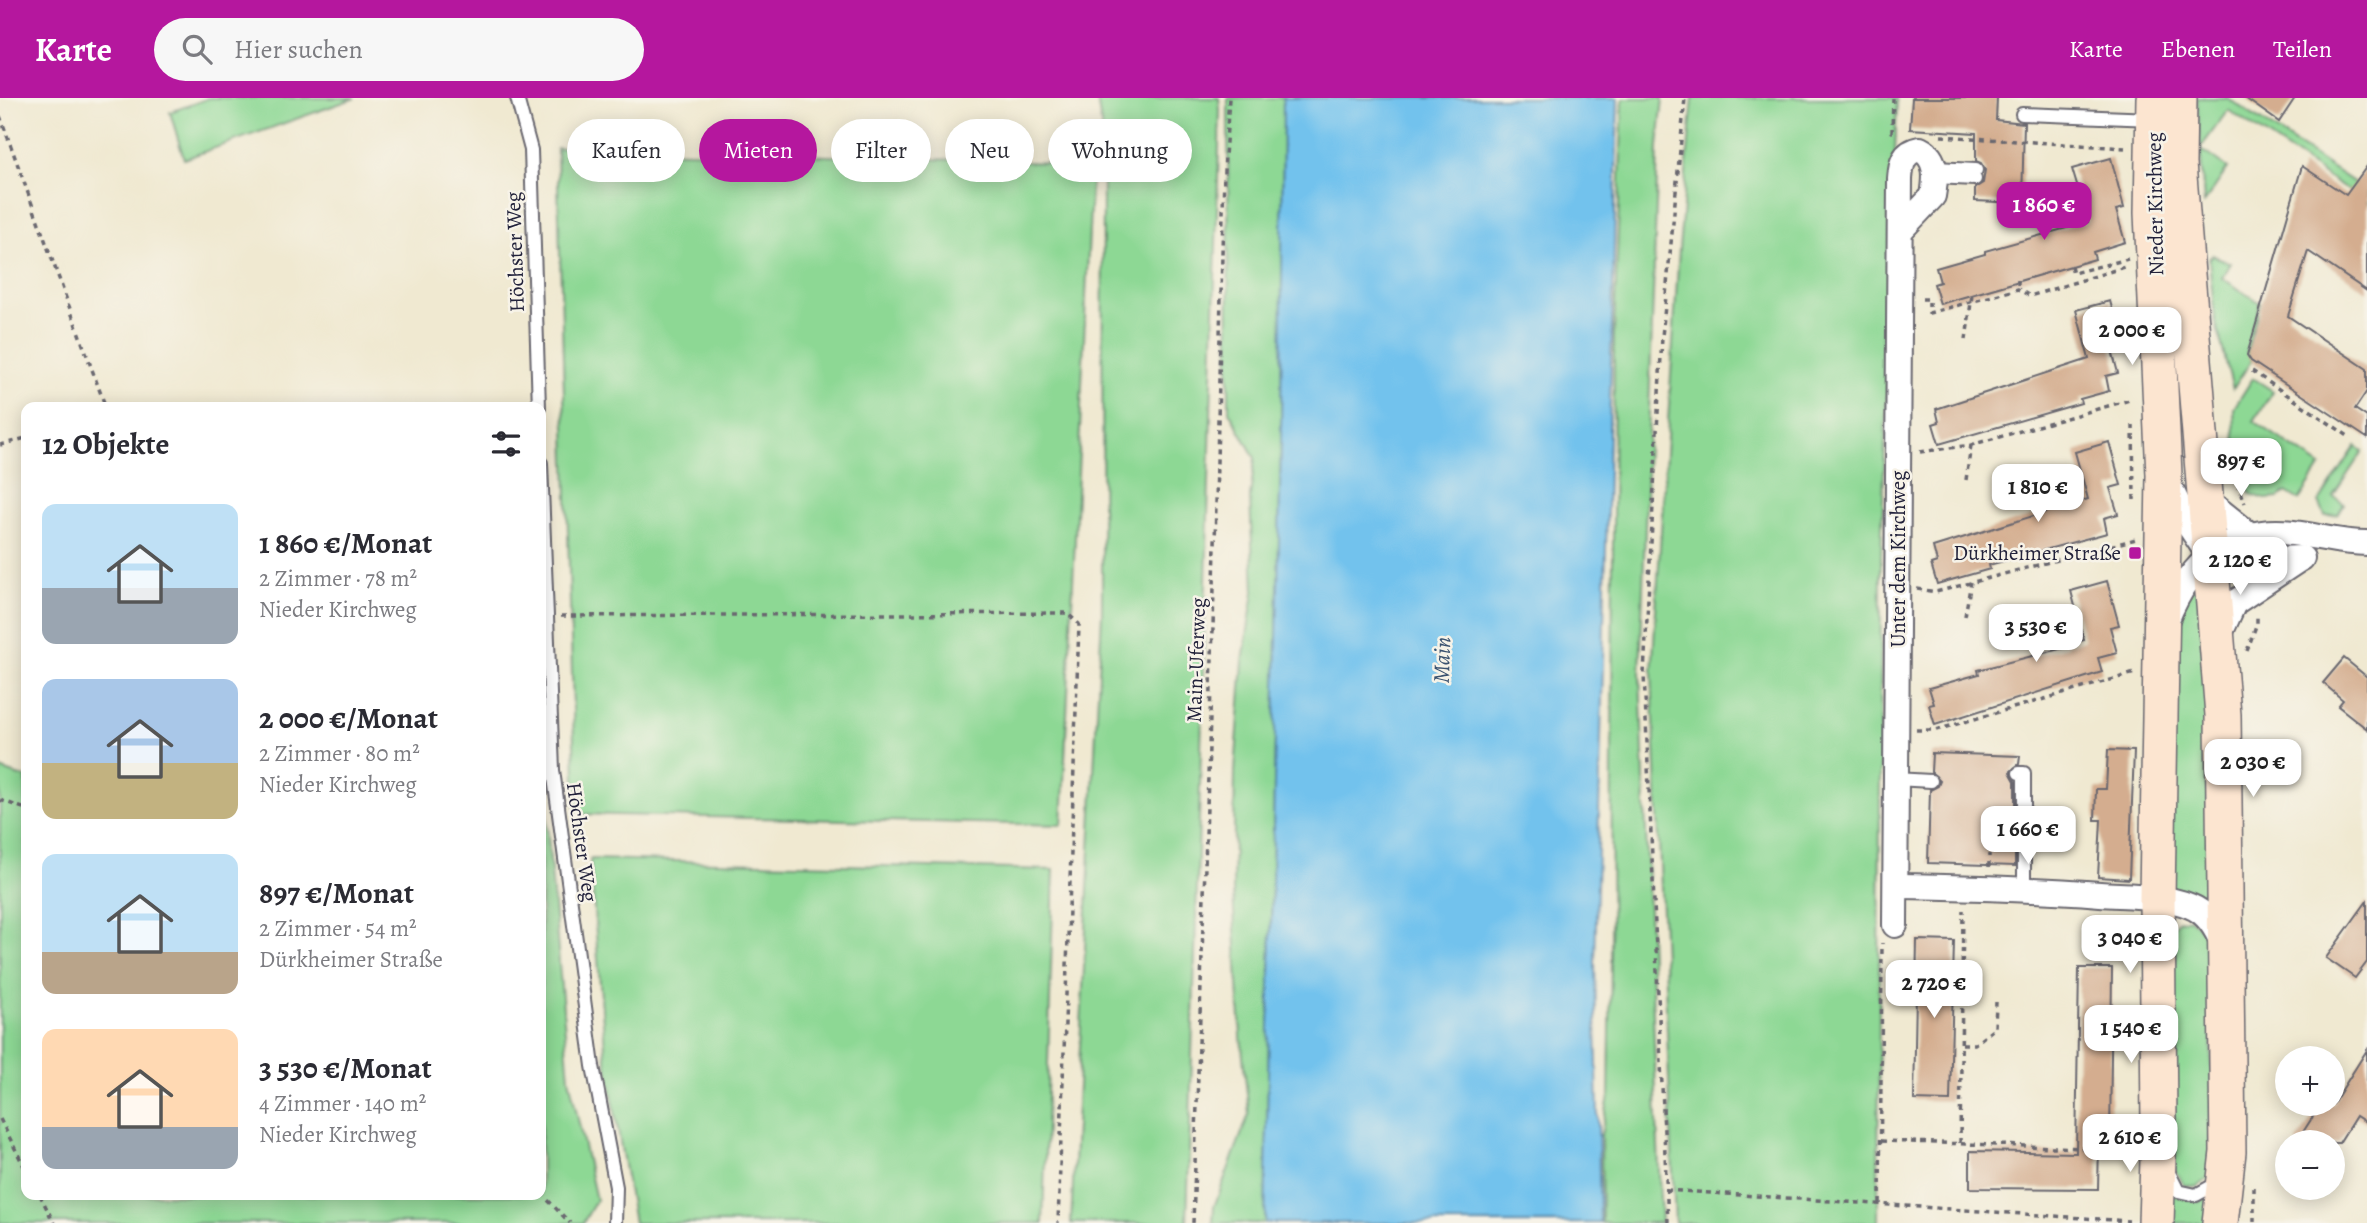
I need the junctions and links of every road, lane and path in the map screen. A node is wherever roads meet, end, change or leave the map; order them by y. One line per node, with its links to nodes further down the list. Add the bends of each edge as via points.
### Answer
1 (517, 98): 27 (lane, Höchster Weg, via 531,150)
2 (1229, 98): 83 (path, Main-Uferweg)
3 (1685, 98): 74 (path, via 1662,337 1644,674)
4 (1892, 98): 8 (path, via 1892,132)
5 (2162, 105): 6 (lane); 13 (main road, Nieder Kirchweg)
6 (2022, 114)
7 (0, 116): 26 (path)
8 (1909, 133)
9 (1933, 135): 10 (path)
10 (2129, 148)
11 (1935, 172): 12 (lane); 14 (street, via 1930,202); 14 (street, Unter dem Kirchweg, via 1928,153 1920,149 1906,155 1900,165)
12 (1975, 174)
13 (2167, 212): 33 (main road, Nieder Kirchweg); 35 (main road, Nieder Kirchweg, via 2201,417)
14 (1900, 231): 52 (street, Unter dem Kirchweg)
15 (2132, 258): 17 (path, via 2073,273)
16 (2133, 265): 19 (path, via 2030,296)
17 (2071, 266)
18 (2018, 280): 19 (path)
19 (2018, 289): 21 (path)
20 (1972, 295): 21 (path)
21 (1970, 303): 22 (path); 23 (path)
22 (1945, 309)
23 (1966, 340)
24 (2252, 371): 28 (path)
25 (2138, 398): 31 (path)
26 (103, 402)
27 (539, 402)
28 (2350, 438)
29 (21, 439): 30 (path)
30 (0, 445)
31 (1971, 445): 32 (path); 34 (path)
32 (1943, 451)
33 (2164, 475): 40 (street); 47 (main road, Nieder Kirchweg)
34 (1966, 480)
35 (2204, 498): 36 (street); 40 (main road, Nieder Kirchweg)
36 (2249, 534): 38 (street, via 2291,533); 40 (street)
37 (2136, 539): 42 (path)
38 (2335, 542): 39 (street); 41 (street)
39 (2367, 543)
40 (2208, 554): 41 (street, via 2252,560); 47 (street, via 2177,593); 48 (main road, Nieder Kirchweg)
41 (2302, 558): 48 (street, via 2234,603)
42 (1971, 582): 43 (path); 45 (path)
43 (1941, 591)
44 (546, 616): 82 (path, via 1068,613 1079,624)
45 (1965, 616)
46 (546, 635): 81 (lane, Höchster Weg, via 553,770 593,1066 616,1187)
47 (2161, 636): 61 (main road, Nieder Kirchweg)
48 (2216, 644): 63 (main road, Nieder Kirchweg, via 2223,715)
49 (2140, 672): 50 (path)
50 (1940, 729)
51 (2019, 773): 60 (lane, via 2024,773)
52 (1895, 779): 53 (lane); 58 (street, Unter dem Kirchweg)
53 (1931, 781)
54 (0, 800): 55 (path)
55 (21, 807)
56 (1989, 854): 57 (path)
57 (1989, 865)
58 (1896, 886): 59 (street); 62 (street, Unter dem Kirchweg)
59 (1964, 887): 60 (street); 65 (path)
60 (2024, 889): 61 (street)
61 (2173, 902): 63 (street, Nieder Kirchweg, via 2203,913 2217,929); 67 (main road, Nieder Kirchweg, via 2158,947)
62 (1895, 925): 68 (path, via 1882,938)
63 (2228, 957): 72 (main road, Nieder Kirchweg)
64 (1996, 1002): 65 (path, via 1995,1028 1975,1044)
65 (1962, 1044): 69 (path)
66 (0, 1119): 73 (path)
67 (2147, 1138): 71 (path); 72 (lane, Nieder Kirchweg, via 2178,1191 2196,1195 2214,1185); 78 (main road, Nieder Kirchweg)
68 (1881, 1140): 69 (path); 77 (path)
69 (1960, 1143): 70 (path)
70 (2082, 1148)
71 (2099, 1148)
72 (2228, 1152): 85 (main road, Nieder Kirchweg)
73 (21, 1160)
74 (1666, 1190): 77 (path); 84 (path)
75 (546, 1198): 80 (path)
76 (42, 1200): 79 (path)
77 (1880, 1203): 78 (path)
78 (2145, 1222)
79 (54, 1223)
80 (570, 1223)
81 (615, 1223)
82 (1058, 1223)
83 (1193, 1223)
84 (1668, 1223)
85 (2220, 1223)

